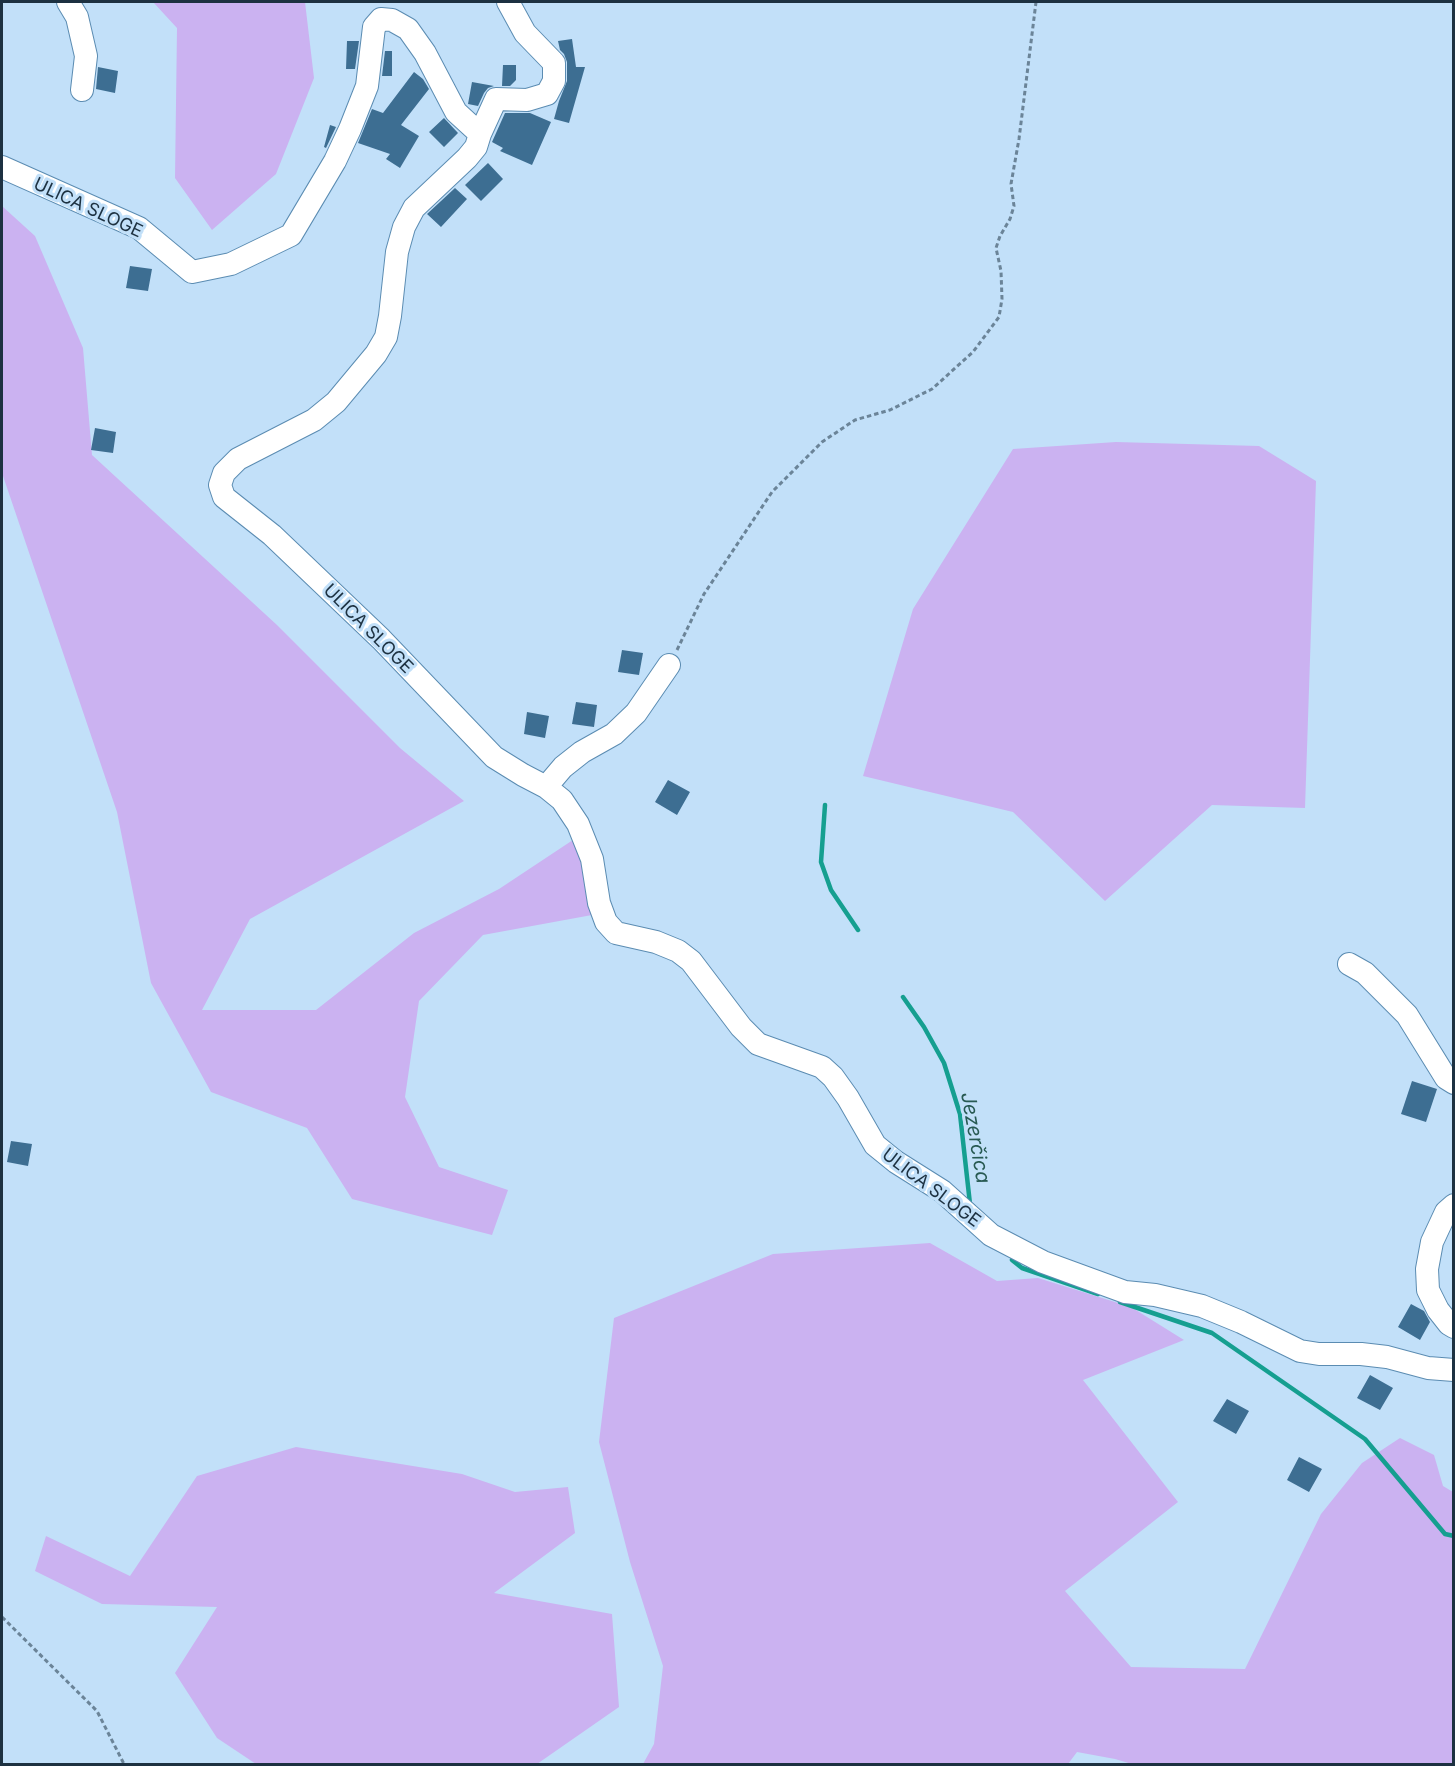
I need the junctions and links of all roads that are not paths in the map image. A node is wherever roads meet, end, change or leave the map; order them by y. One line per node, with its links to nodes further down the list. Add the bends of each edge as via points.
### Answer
1 (68, 2): 4 (street, via 77,17 86,56)
2 (508, 2): 5 (street, via 525,33 554,63 554,81 547,94 526,100 496,99)
3 (377, 10): 5 (street, ULICA SLOGE, via 408,28 456,112); 6 (street, ULICA SLOGE, via 367,86 335,161 291,235 231,264 192,272 139,228)
4 (82, 90)
5 (480, 134): 8 (street, ULICA SLOGE, via 476,147 414,208 404,227 386,337 376,354 336,402 314,420 238,459 224,473 220,485 224,497 272,535 381,639 494,757)
6 (2, 167)
7 (669, 665): 8 (street, via 636,713 614,734 563,767)
8 (546, 787): 13 (street, ULICA SLOGE, via 562,800 578,824 592,859 599,903 606,922 616,933 656,942 691,961 758,1044 822,1067 848,1098 875,1145 942,1191 991,1235 1043,1262 1125,1292 1202,1306 1300,1351 1387,1357)
9 (1349, 964): 10 (street, via 1365,974 1407,1015 1446,1078)
10 (1454, 1083)
11 (1454, 1206): 12 (street, via 1446,1212 1432,1242 1426,1269 1428,1290 1438,1310)
12 (1454, 1327)
13 (1454, 1370)

